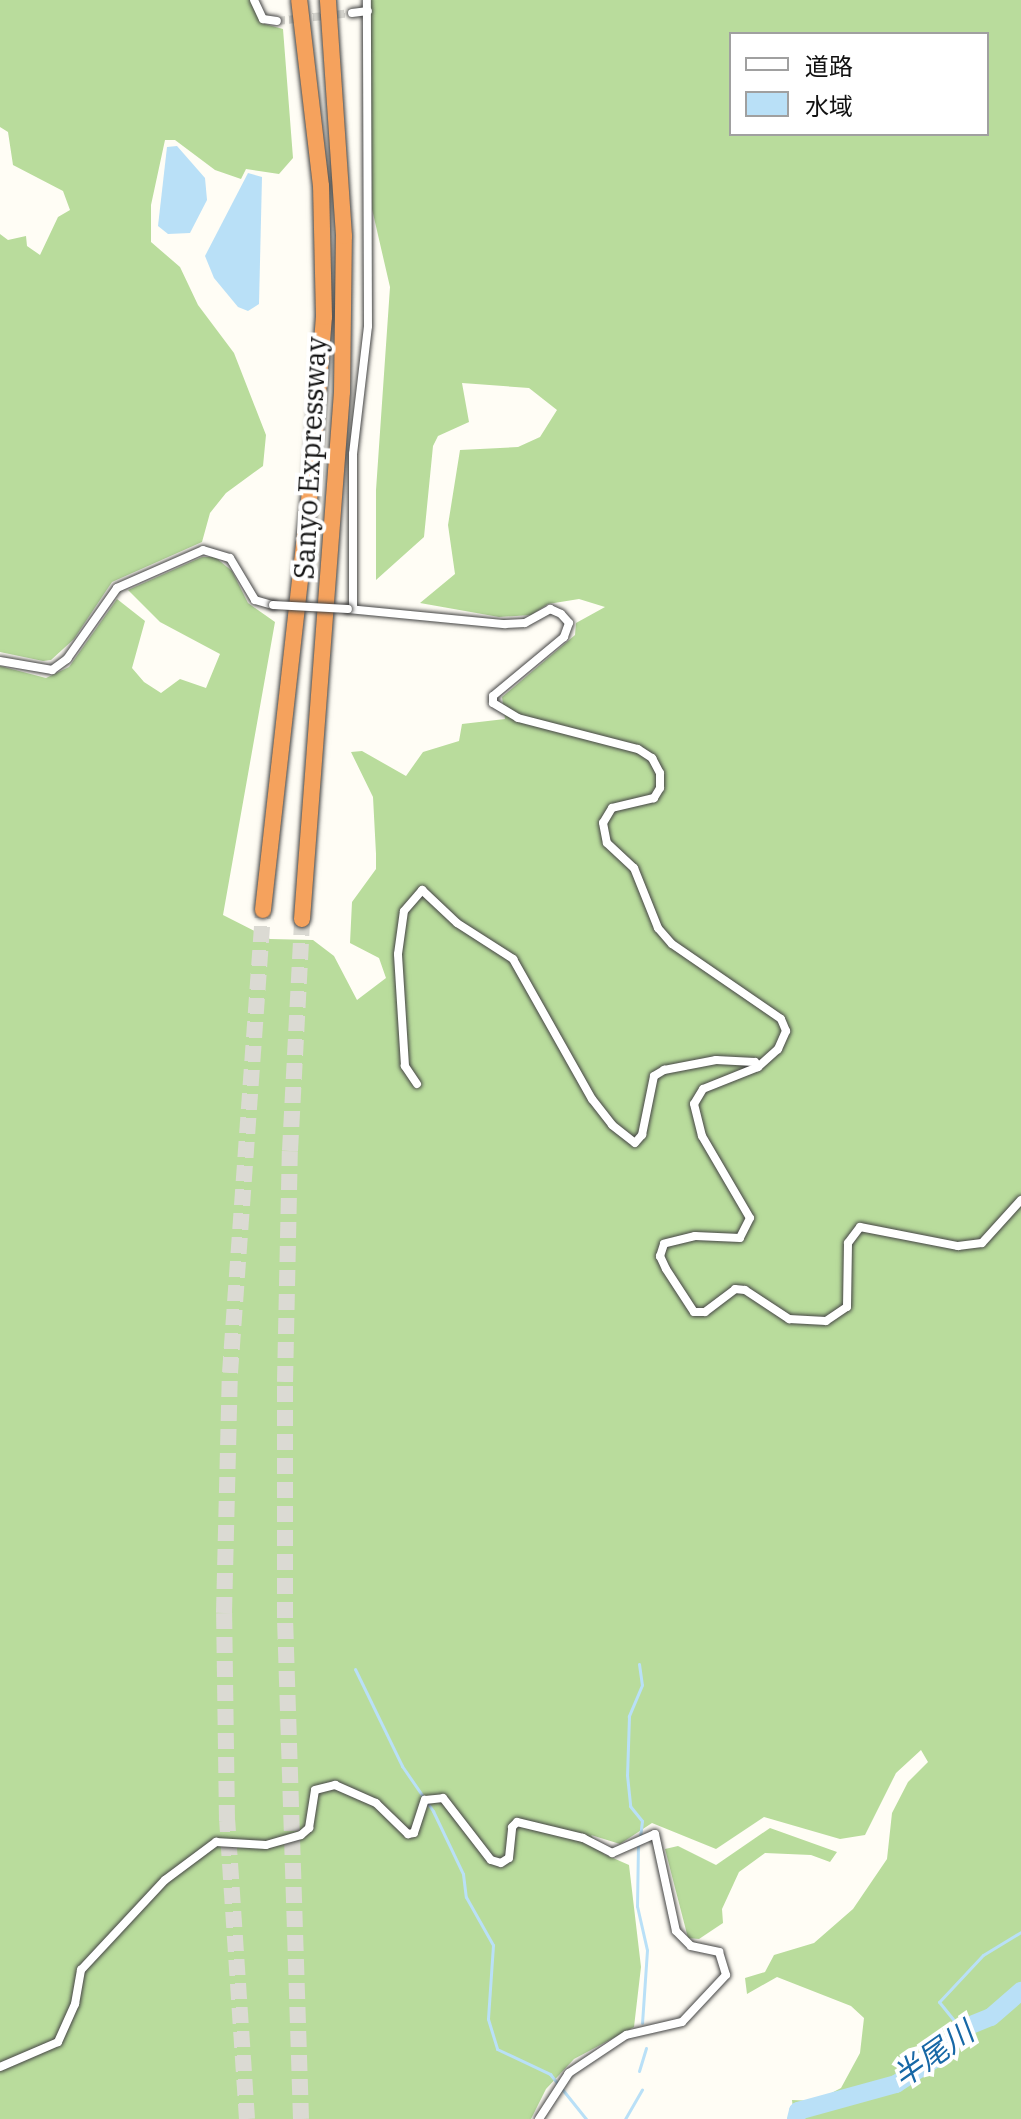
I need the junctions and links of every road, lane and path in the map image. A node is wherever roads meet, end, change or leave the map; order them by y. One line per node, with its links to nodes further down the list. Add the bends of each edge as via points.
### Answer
1 (254, 0): 7 (street, via 263,19)
2 (299, 0): 10 (highway, Sanyo Expressway, via 321,186 324,317)
3 (328, 0): 11 (highway, Sanyo Expressway, via 344,236 342,392)
4 (367, 0): 5 (street)
5 (368, 11): 6 (street); 8 (street, via 368,326 353,454)
6 (352, 13)
7 (277, 21)
8 (351, 609): 9 (street, bridge, via 255,600 230,558 203,550 117,588 67,659 52,670); 12 (street, via 505,624 525,623 550,609 569,623 555,646 493,696 493,703 518,718 638,749 652,758 660,788 654,798 612,808 603,823 607,843 634,868 658,928 672,944 781,1019 785,1041)
9 (0, 661)
10 (263, 910)
11 (302, 919)
12 (758, 1067): 13 (street, via 755,1062 716,1060 654,1076 642,1135 635,1143 592,1099 513,959 457,923 422,890 404,911 398,954 405,1066); 14 (street, via 703,1089 694,1104 702,1136 750,1218 740,1238 695,1236 664,1244 660,1256 694,1312 705,1312 735,1289 803,1324 826,1321 847,1307 848,1243 860,1227 958,1246 982,1243)
13 (417, 1084)
14 (1021, 1200)
15 (0, 2067): 16 (street, via 58,2042 75,2004 81,1970 152,1891 216,1842 266,1845 301,1835 309,1828 311,1798 322,1784 355,1790 408,1834 414,1833 425,1800 443,1798 491,1860 501,1863 509,1858 517,1822 583,1838 612,1853 655,1834 676,1931 691,1946 719,1952 726,1975 682,2022 626,2035 565,2078)
16 (539, 2119)

